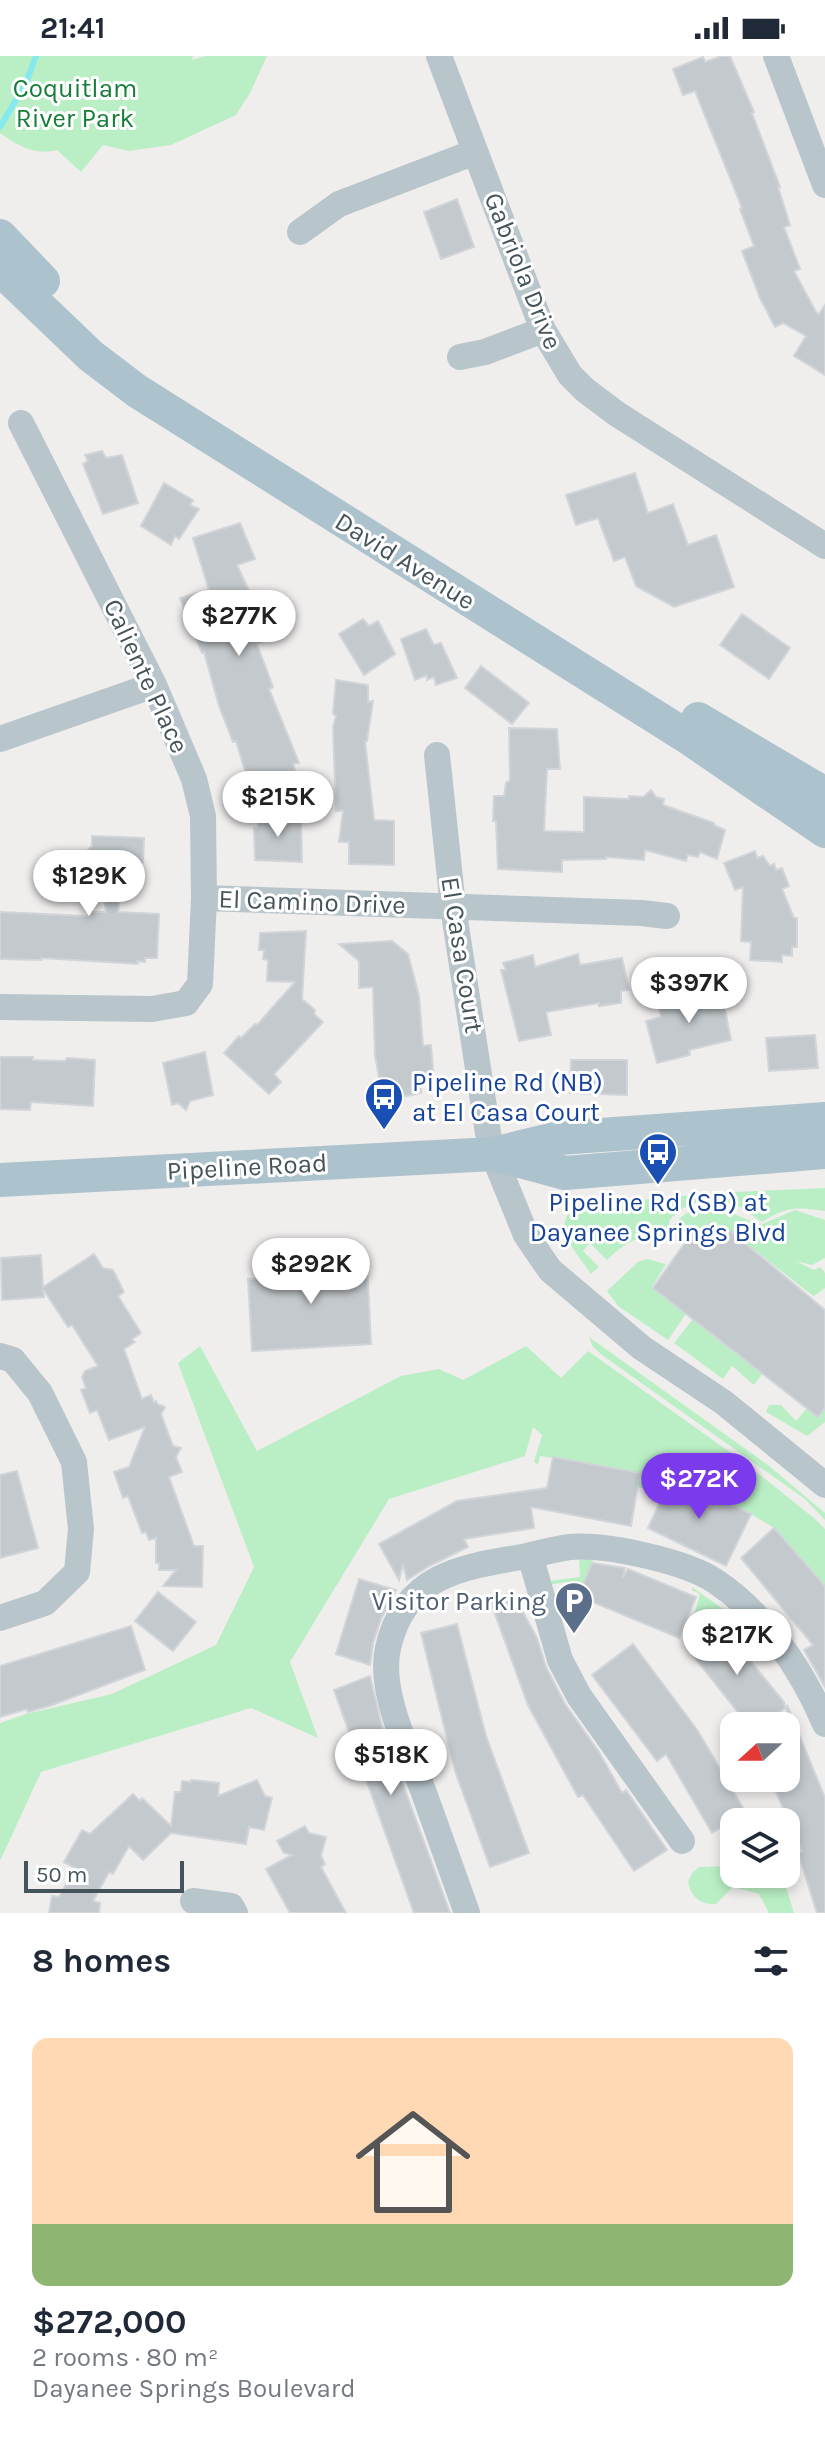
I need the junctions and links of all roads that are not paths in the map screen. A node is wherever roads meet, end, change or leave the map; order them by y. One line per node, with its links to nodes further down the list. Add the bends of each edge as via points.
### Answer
1 (439, 56): 3 (street, Gabriola Drive)
2 (776, 56): 4 (street)
3 (475, 152): 5 (street, via 339,204); 7 (street, Gabriola Drive)
4 (825, 185)
5 (300, 232)
6 (4, 252): 14 (main road, David Avenue, via 101,334 202,406); 15 (main road, David Avenue, via 71,338 137,391 686,736)
7 (543, 330): 8 (street); 10 (street, Gabriola Drive, via 570,375 599,402)
8 (460, 357)
9 (21, 423): 11 (street, Caliente Place)
10 (825, 546)
11 (154, 685): 12 (street); 16 (street, Caliente Place, via 194,779 203,816)
12 (0, 739)
13 (437, 755): 17 (street, El Casa Court)
14 (825, 794)
15 (825, 831)
16 (204, 898): 17 (street, El Camino Drive); 19 (street, El Camino Drive, via 200,984 186,1003 152,1009)
17 (453, 907): 18 (street, El Camino Drive); 22 (street, El Casa Court)
18 (667, 916)
19 (0, 1007)
20 (825, 1119): 22 (main road, Pipeline Road, via 559,1138)
21 (825, 1152): 22 (main road, Pipeline Road, via 565,1173)
22 (493, 1154): 23 (main road, Pipeline Road); 25 (street, El Casa Court, via 526,1235 550,1270 642,1348 723,1402)
23 (0, 1180)
24 (0, 1356): 27 (street, via 13,1360 40,1393 74,1462 81,1529 77,1572 45,1603)
25 (825, 1485)
26 (530, 1555): 28 (street, via 605,1547 714,1580 753,1611 791,1660); 29 (street, via 560,1660 579,1696); 32 (street, via 448,1572 420,1591 401,1614 388,1649 388,1691)
27 (0, 1618)
28 (814, 1713)
29 (682, 1841)
30 (193, 1901): 31 (street, via 231,1906)
31 (235, 1913)
32 (467, 1913)

